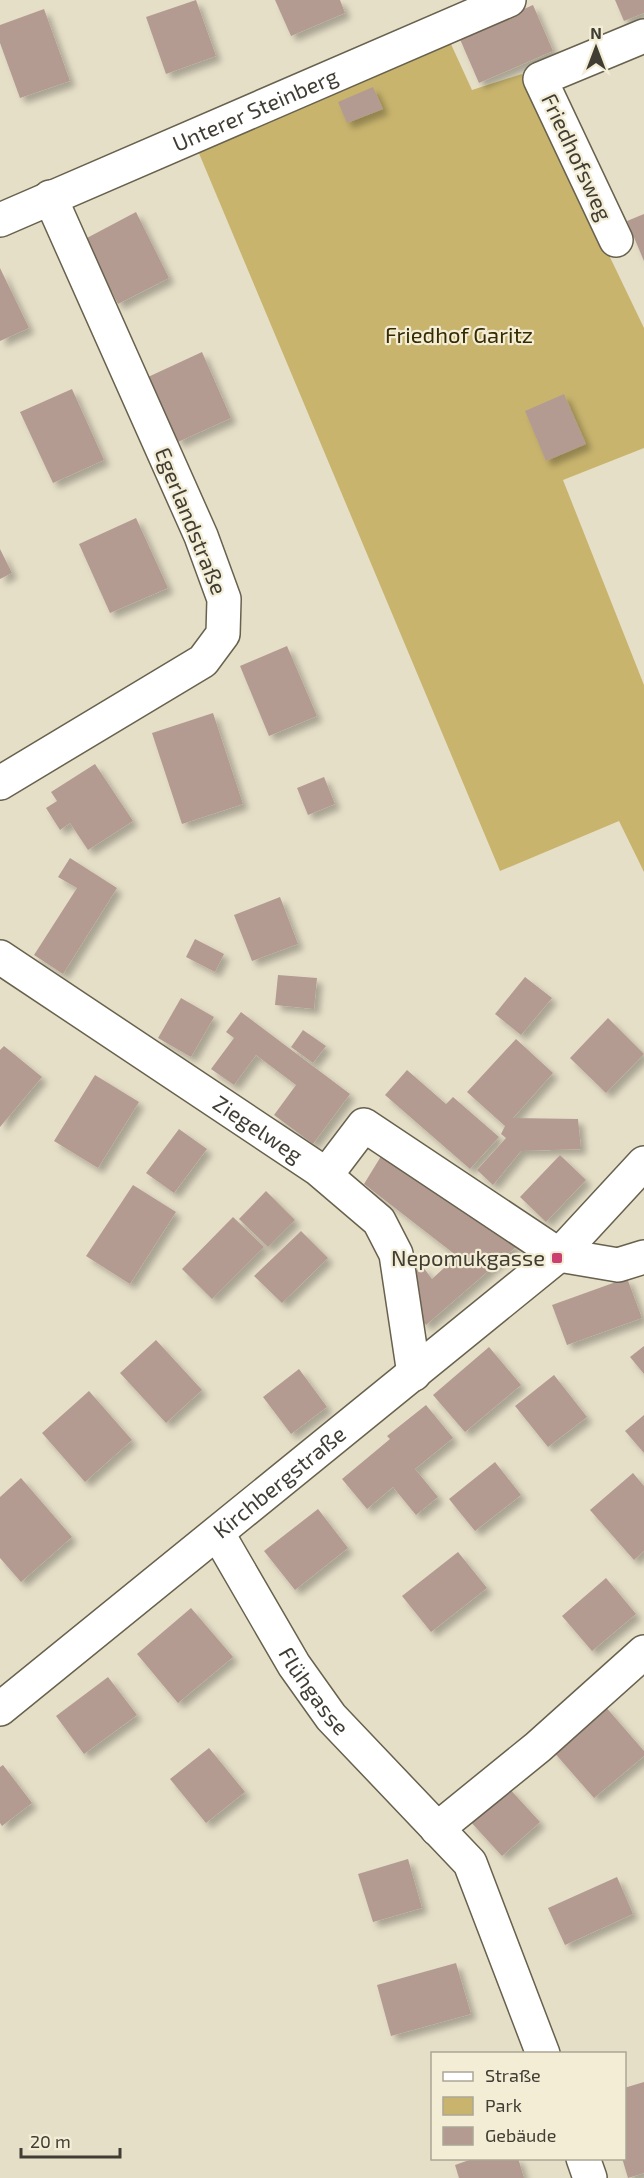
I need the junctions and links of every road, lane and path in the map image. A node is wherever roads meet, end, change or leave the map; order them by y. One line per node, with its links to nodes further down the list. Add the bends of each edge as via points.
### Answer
1 (509, 0): 3 (street, Unterer Steinberg)
2 (644, 36): 5 (street, Friedhofsweg, via 540,78)
3 (50, 197): 4 (street, Unterer Steinberg); 6 (street, Egerlandstraße, via 201,536 224,599 223,634 202,661)
4 (0, 220)
5 (615, 240)
6 (0, 783)
7 (2, 959): 9 (street, Ziegelweg)
8 (644, 1163): 10 (street, Kirchbergstraße)
9 (326, 1175): 10 (street, via 364,1125); 12 (street, Ziegelweg, via 379,1221 396,1254)
10 (559, 1255): 11 (street, via 618,1266); 12 (street, Kirchbergstraße)
11 (644, 1257)
12 (414, 1374): 13 (street, Kirchbergstraße)
13 (218, 1534): 15 (street, Kirchbergstraße); 16 (street, Flühgasse, via 294,1665 331,1717)
14 (644, 1653): 16 (street)
15 (0, 1709)
16 (437, 1829): 17 (street, Flühgasse, via 470,1863)
17 (542, 2052)
18 (584, 2160): 19 (street)
19 (590, 2178)

